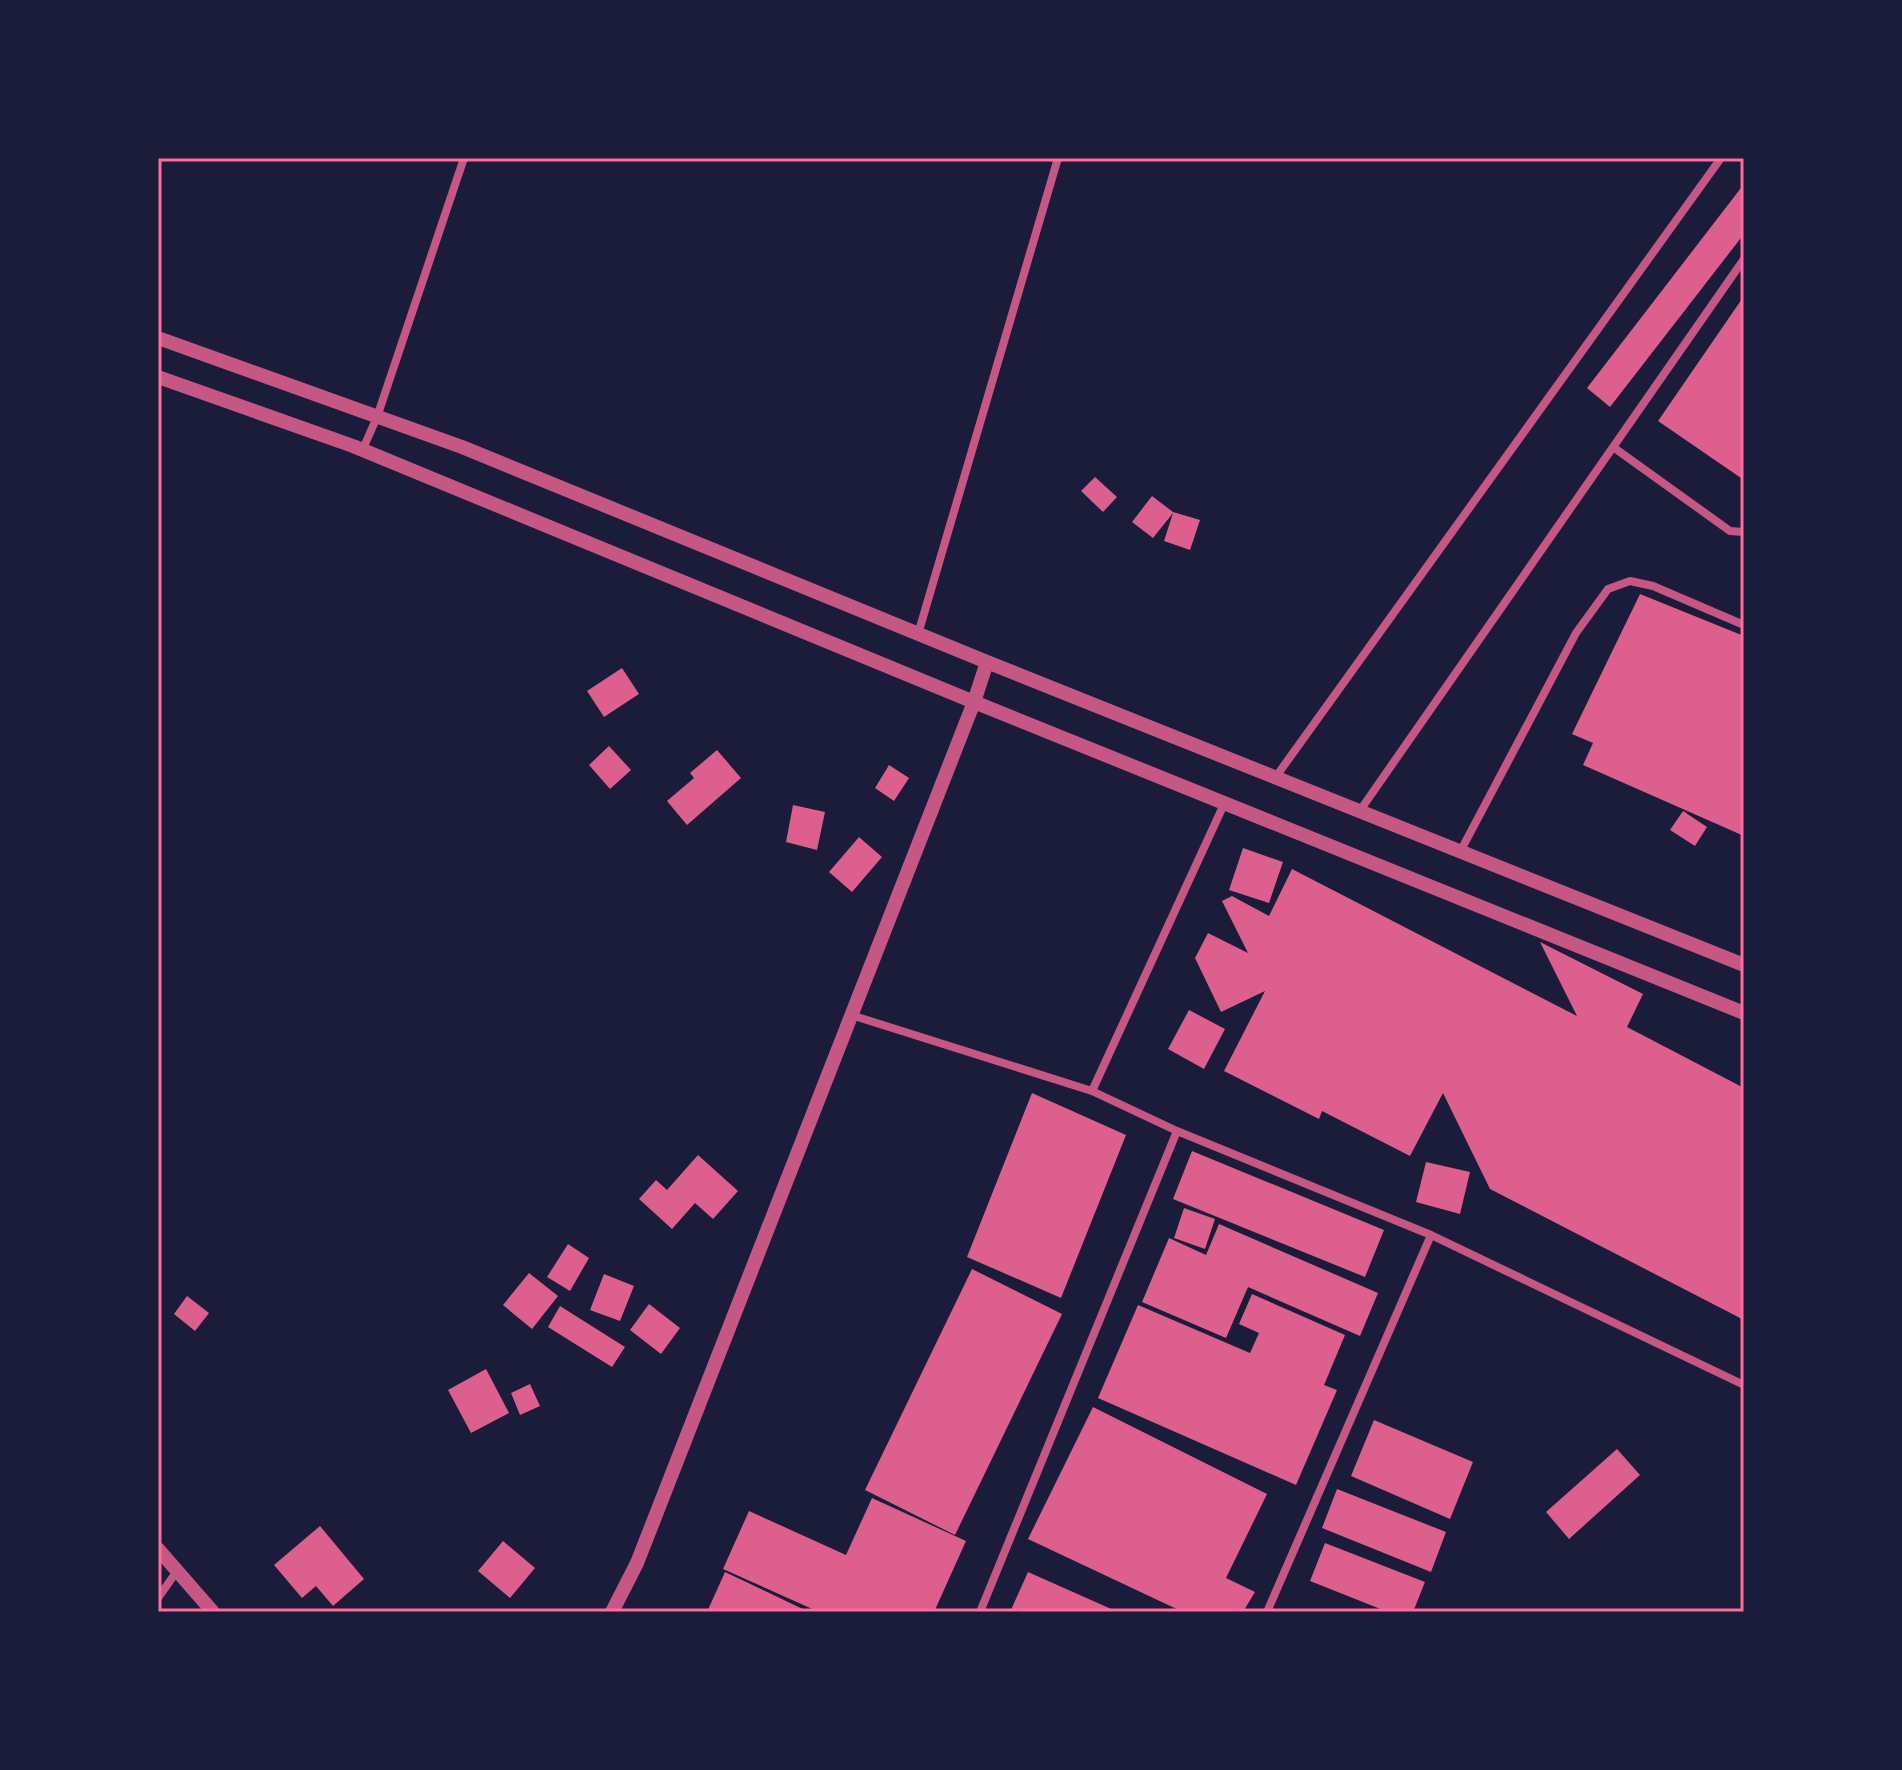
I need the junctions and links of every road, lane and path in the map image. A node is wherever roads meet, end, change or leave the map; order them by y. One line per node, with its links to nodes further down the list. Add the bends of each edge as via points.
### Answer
1 (464, 158): 7 (street)
2 (1058, 158): 12 (street)
3 (1721, 158): 15 (street)
4 (1744, 259): 8 (street)
5 (158, 338): 7 (street)
6 (158, 377): 9 (street)
7 (377, 417): 9 (street); 12 (street)
8 (1613, 447): 10 (street, via 1730,531); 17 (street)
9 (362, 451): 14 (street)
10 (1744, 532)
11 (1744, 625): 18 (street, via 1653,586 1630,581 1608,589 1576,633)
12 (918, 634): 13 (street)
13 (987, 662): 14 (street); 15 (street)
14 (974, 702): 16 (street); 21 (street)
15 (1275, 778): 17 (street)
16 (1225, 802): 20 (street); 22 (street)
17 (1359, 812): 18 (street)
18 (1460, 852): 19 (street)
19 (1744, 965)
20 (1744, 1013)
21 (851, 1015): 22 (street); 30 (street, via 637,1563)
22 (1092, 1091): 23 (street)
23 (1177, 1131): 24 (street); 31 (street)
24 (1431, 1235): 25 (street); 32 (street)
25 (1744, 1385)
26 (158, 1549): 27 (street)
27 (177, 1571): 28 (street); 29 (street)
28 (158, 1598)
29 (213, 1612)
30 (612, 1612)
31 (980, 1612)
32 (1267, 1612)

